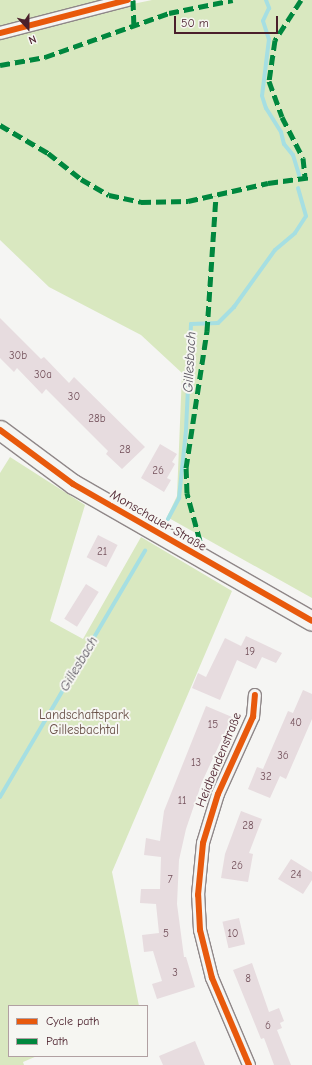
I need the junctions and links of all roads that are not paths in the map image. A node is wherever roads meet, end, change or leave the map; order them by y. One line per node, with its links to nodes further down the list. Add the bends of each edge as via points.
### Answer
1 (128, 0): 2 (street)
2 (0, 33)
3 (0, 430): 4 (main road, Monschauer Straße, via 73,484)
4 (312, 621)
5 (255, 695): 6 (street, Heidbendenstraße, via 253,717 218,794 205,836 198,895 200,930 212,978)
6 (249, 1065)

